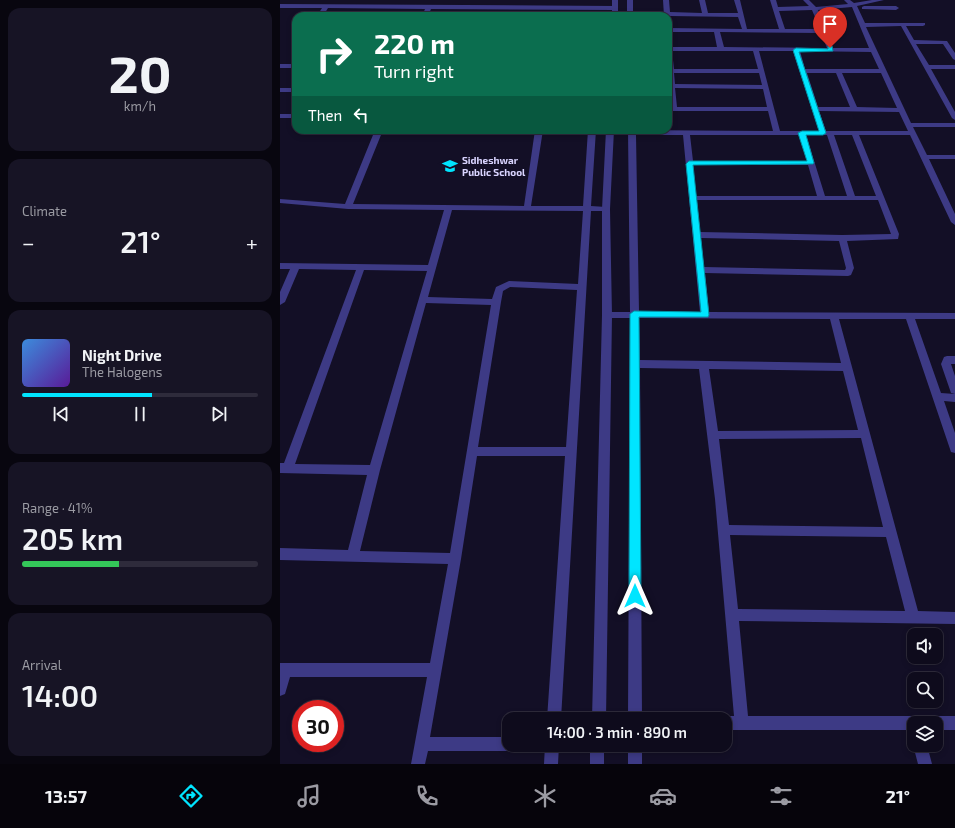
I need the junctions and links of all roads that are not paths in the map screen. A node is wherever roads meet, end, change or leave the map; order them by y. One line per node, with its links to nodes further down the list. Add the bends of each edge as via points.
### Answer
1 (364, 0): 17 (street)
2 (399, 0): 18 (street)
3 (509, 0): 22 (street)
4 (615, 0): 25 (street)
5 (630, 0): 34 (street)
6 (666, 0): 35 (street)
7 (702, 0): 36 (street)
8 (737, 0): 38 (street)
9 (773, 0): 28 (street)
10 (806, 0): 26 (street)
11 (827, 0): 23 (street)
12 (847, 0): 20 (street)
13 (881, 0): 14 (street)
14 (870, 1): 20 (street)
15 (280, 6): 16 (street)
16 (326, 6): 17 (street); 29 (street)
17 (360, 6): 18 (street)
18 (395, 6): 19 (street)
19 (429, 6): 21 (street); 30 (street)
20 (855, 6): 23 (street); 27 (street); 41 (street)
21 (476, 7): 22 (street); 31 (street)
22 (507, 7): 24 (street)
23 (836, 7): 26 (street)
24 (598, 8): 25 (street); 32 (street)
25 (615, 8): 33 (street)
26 (814, 8): 28 (street); 46 (street)
27 (896, 8)
28 (776, 9): 45 (street)
29 (322, 12)
30 (427, 12)
31 (474, 12)
32 (598, 12)
33 (615, 12)
34 (630, 12)
35 (667, 12)
36 (705, 14): 37 (street); 38 (street)
37 (672, 15)
38 (741, 15): 44 (street)
39 (923, 24): 40 (street)
40 (903, 25): 41 (street); 47 (street)
41 (863, 26): 55 (street)
42 (672, 30): 43 (street)
43 (717, 30): 44 (street); 51 (street)
44 (745, 31): 45 (street)
45 (783, 31): 46 (street)
46 (824, 31): 54 (street)
47 (913, 42): 48 (street); 59 (street)
48 (945, 42): 49 (street); 56 (street)
49 (955, 42)
50 (672, 49): 51 (street)
51 (721, 50): 52 (street)
52 (756, 50): 53 (street); 62 (street)
53 (796, 50): 54 (street); 63 (street)
54 (832, 50): 55 (street)
55 (873, 50): 65 (street)
56 (955, 58)
57 (292, 64): 58 (street)
58 (280, 66)
59 (926, 67): 60 (street); 77 (street)
60 (955, 67)
61 (672, 71): 62 (street)
62 (762, 71): 67 (street)
63 (803, 71): 64 (street); 72 (street)
64 (838, 71): 65 (street); 73 (street)
65 (883, 71): 74 (street)
66 (672, 86): 67 (street)
67 (766, 87): 71 (street)
68 (280, 90): 69 (street)
69 (292, 90)
70 (672, 109): 71 (street)
71 (771, 109): 82 (street)
72 (815, 110): 73 (street); 84 (street)
73 (855, 110): 74 (street)
74 (901, 110): 78 (street)
75 (280, 116): 76 (street)
76 (292, 116)
77 (955, 118)
78 (909, 125): 79 (street); 86 (street)
79 (955, 125)
80 (672, 132): 81 (street)
81 (686, 133): 82 (street); 95 (street)
82 (777, 133): 83 (street)
83 (802, 133): 84 (street); 94 (street)
84 (826, 133): 85 (street); 98 (street)
85 (855, 133): 86 (street); 99 (street)
86 (912, 133): 92 (street)
87 (377, 134): 101 (street)
88 (538, 134): 104 (street)
89 (592, 134): 103 (street)
90 (610, 134): 105 (street)
91 (632, 134): 118 (street)
92 (924, 157): 93 (street); 106 (street)
93 (955, 157)
94 (811, 163): 95 (street); 97 (street)
95 (689, 164): 96 (street)
96 (693, 198): 97 (street); 107 (street)
97 (822, 198): 98 (street)
98 (852, 198): 99 (street)
99 (882, 198): 108 (street, via 894,237)
100 (280, 201): 101 (street)
101 (348, 207): 102 (street)
102 (449, 208): 104 (street); 112 (street)
103 (586, 208): 104 (street); 105 (street); 114 (street)
104 (527, 209)
105 (606, 209): 119 (street)
106 (955, 222)
107 (697, 235): 108 (street); 113 (street)
108 (842, 238): 113 (street, via 850,268 848,273)
109 (280, 266): 110 (street)
110 (296, 266): 111 (street); 116 (street)
111 (361, 267): 112 (street); 136 (street)
112 (432, 268): 115 (street)
113 (700, 270): 120 (street)
114 (581, 287): 117 (street, via 509,284 499,289); 135 (street)
115 (423, 300): 117 (street); 137 (street)
116 (280, 302)
117 (496, 302): 134 (street)
118 (634, 314): 119 (street); 120 (street); 125 (street)
119 (607, 315): 150 (street)
120 (705, 315): 121 (street)
121 (834, 316): 123 (street); 127 (street)
122 (955, 316): 123 (street)
123 (910, 317): 129 (street)
124 (955, 360): 128 (street, via 947,360 946,364)
125 (635, 364): 126 (street); 151 (street)
126 (704, 366): 127 (street); 132 (street)
127 (846, 367): 131 (street)
128 (955, 390)
129 (937, 397): 130 (street); 133 (street)
130 (955, 398)
131 (864, 434): 132 (street); 139 (street)
132 (714, 435): 138 (street)
133 (955, 449)
134 (472, 451): 135 (street); 142 (street)
135 (571, 452): 149 (street)
136 (284, 468): 137 (street)
137 (374, 470): 141 (street)
138 (724, 530): 139 (street); 143 (street)
139 (891, 532): 144 (street)
140 (280, 554): 141 (street)
141 (352, 557): 142 (street)
142 (455, 559): 147 (street)
143 (732, 615): 144 (street); 152 (street)
144 (912, 618): 145 (street)
145 (955, 618)
146 (283, 670): 147 (street); 148 (street)
147 (434, 670): 157 (street)
148 (280, 689)
149 (554, 712)
150 (599, 712)
151 (635, 712)
152 (742, 722): 153 (street); 154 (street)
153 (732, 723)
154 (907, 723)
155 (943, 723): 156 (street)
156 (955, 723)
157 (422, 744): 158 (street); 163 (street)
158 (502, 744)
159 (552, 752): 164 (street)
160 (597, 752): 165 (street)
161 (635, 752): 166 (street)
162 (922, 752): 167 (street)
163 (418, 764)
164 (551, 764)
165 (597, 764)
166 (635, 764)
167 (925, 764)

